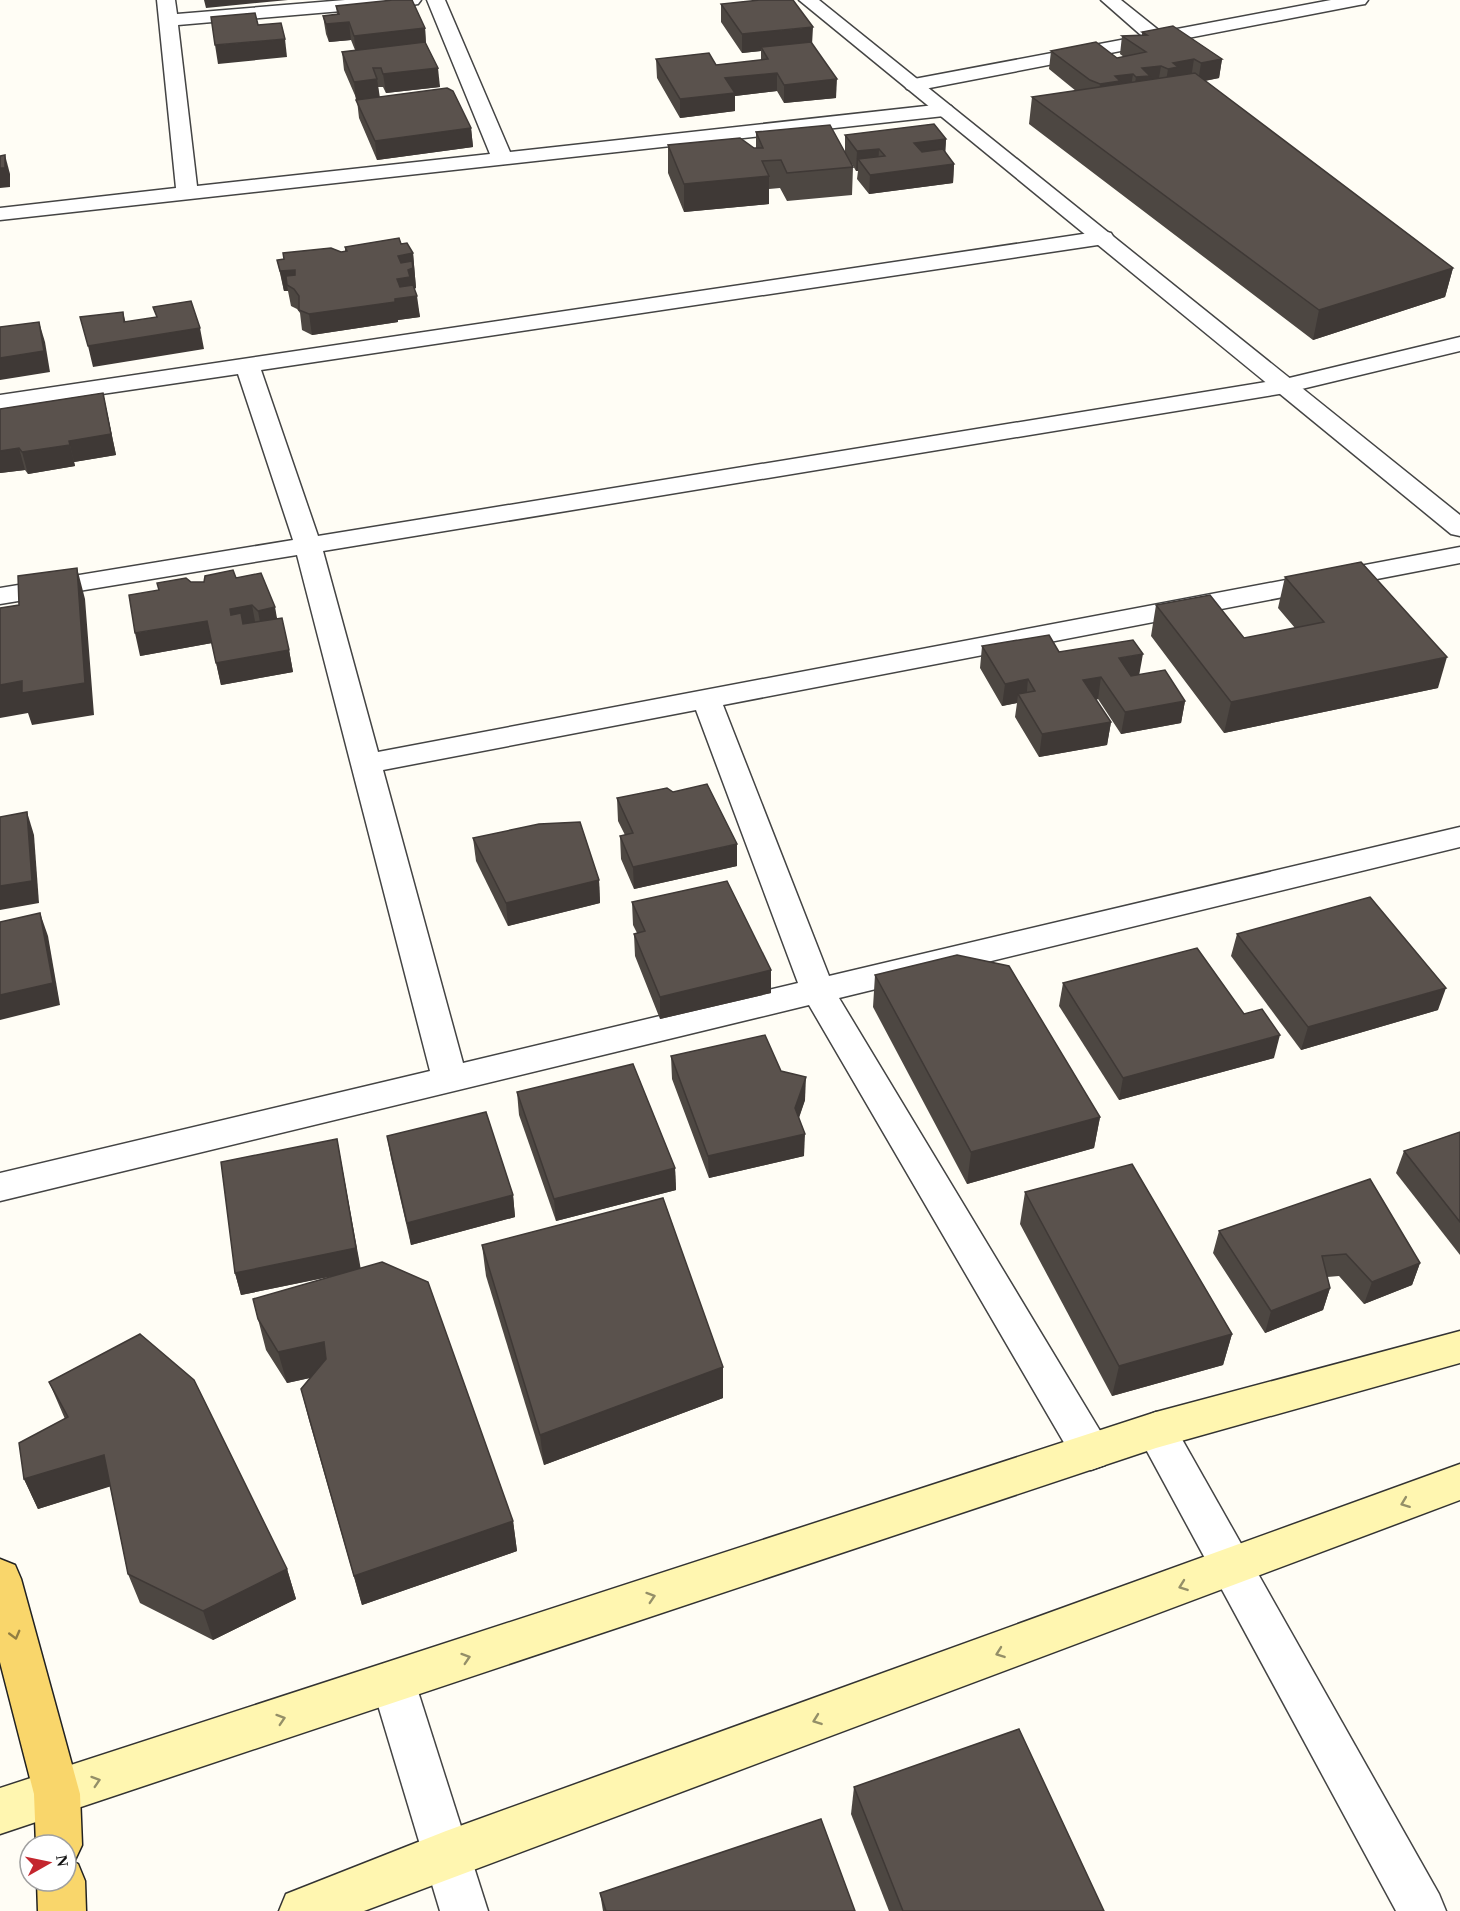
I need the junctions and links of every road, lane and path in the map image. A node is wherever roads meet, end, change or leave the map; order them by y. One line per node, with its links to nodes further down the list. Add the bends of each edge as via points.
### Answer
1 (166, 0): 7 (street)
2 (412, 0): 7 (street)
3 (436, 0): 11 (street)
4 (808, 0): 9 (street)
5 (1110, 0): 8 (street)
6 (1359, 0): 8 (street)
7 (167, 20): 12 (street)
8 (1159, 40): 9 (street)
9 (914, 85): 10 (street)
10 (944, 110): 11 (street); 14 (street)
11 (502, 158): 12 (street)
12 (187, 192): 13 (street)
13 (0, 214)
14 (1103, 238): 16 (street); 17 (street)
15 (1460, 344): 17 (street)
16 (247, 365): 18 (street); 20 (street)
17 (1285, 386): 19 (street); 20 (street)
18 (0, 402)
19 (1460, 528)
20 (308, 545): 22 (street); 24 (street)
21 (1460, 555): 23 (street)
22 (0, 596)
23 (707, 700): 24 (street); 26 (street)
24 (366, 764): 27 (street)
25 (1460, 837): 26 (street)
26 (818, 991): 27 (street); 31 (street)
27 (450, 1079): 28 (street)
28 (0, 1187)
29 (1460, 1347): 30 (main road)
30 (1156, 1430): 31 (main road); 33 (street)
31 (1091, 1452): 35 (main road, one-way to 31)
32 (1460, 1482): 33 (main road, one-way to 33)
33 (1232, 1568): 39 (main road, one-way to 39); 44 (street)
34 (0, 1579): 36 (main road, one-way to 36)
35 (393, 1682): 36 (main road, one-way to 35); 39 (street)
36 (57, 1794): 37 (main road); 38 (main road)
37 (0, 1811)
38 (59, 1833)
39 (446, 1855): 42 (main road); 43 (street)
40 (61, 1893): 41 (main road)
41 (62, 1911)
42 (303, 1911)
43 (464, 1911)
44 (1422, 1911)

